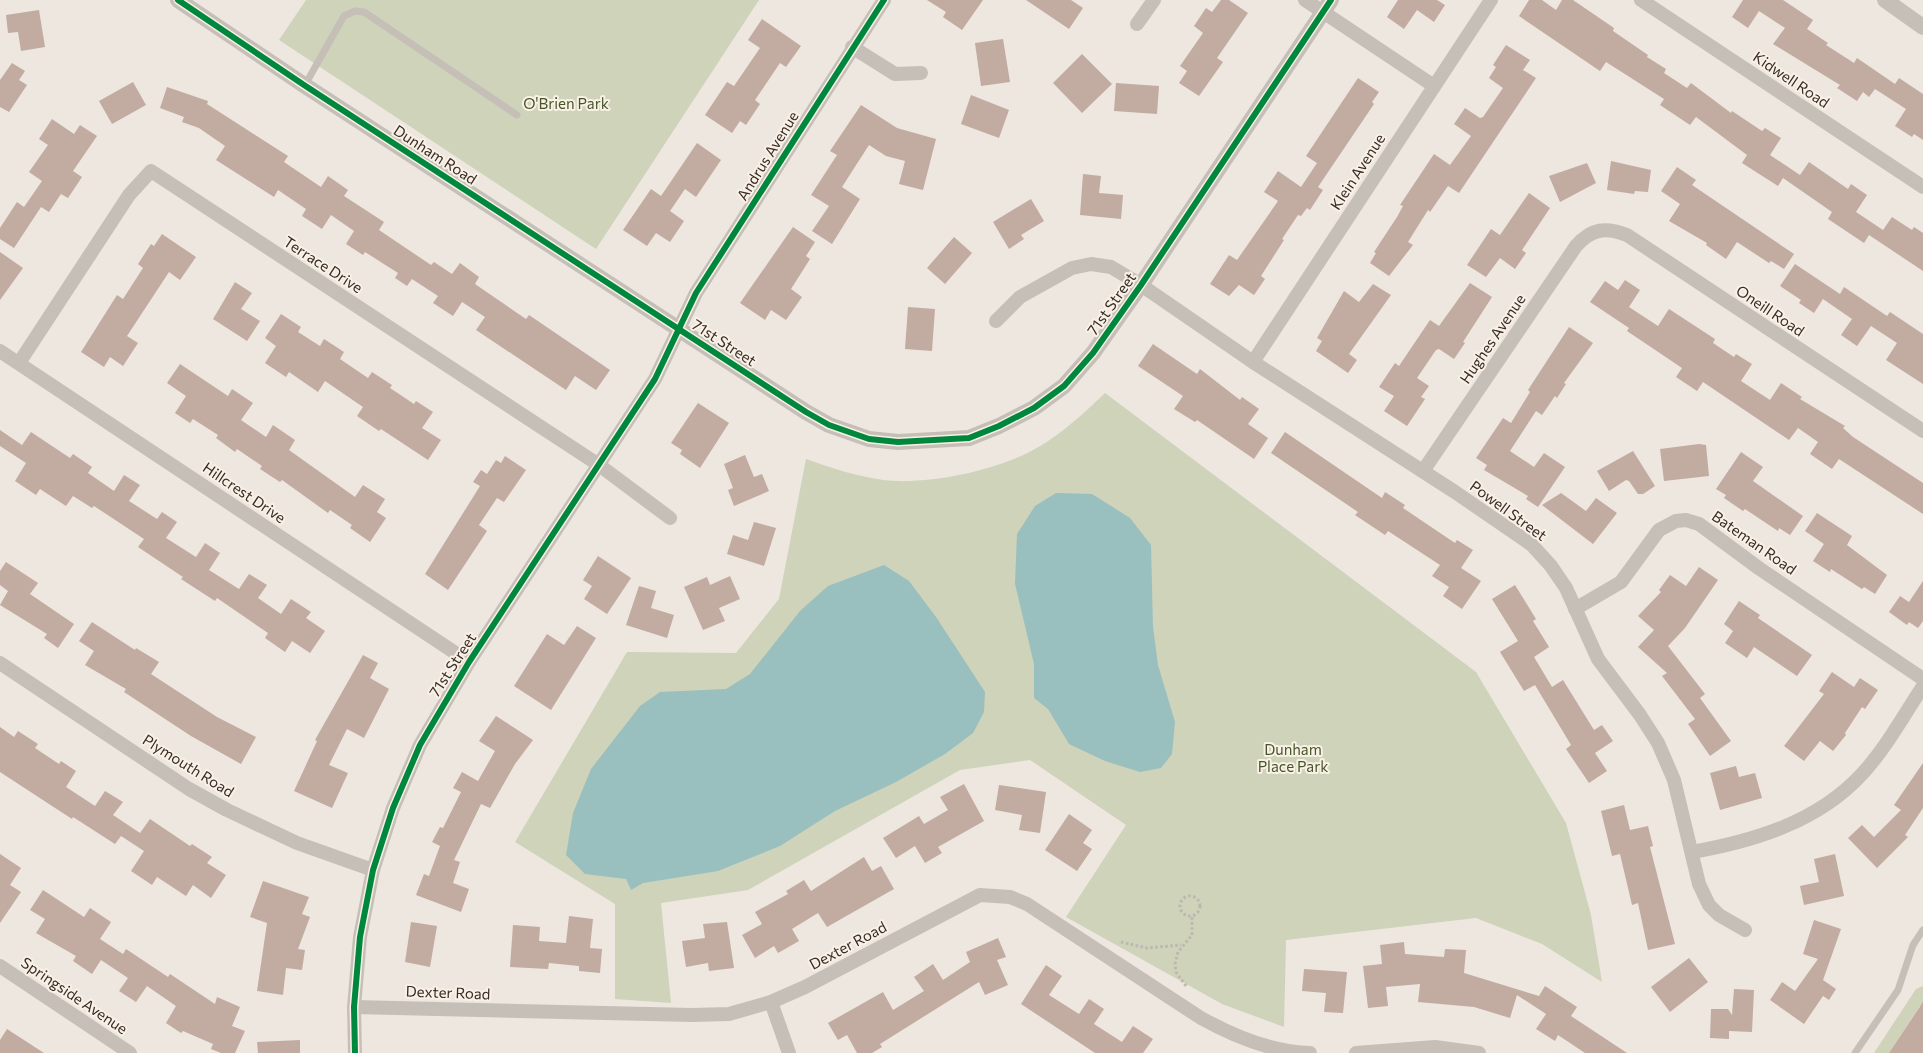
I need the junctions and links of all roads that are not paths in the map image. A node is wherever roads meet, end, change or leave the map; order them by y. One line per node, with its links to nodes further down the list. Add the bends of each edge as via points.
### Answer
1 (178, 0): 13 (street, Dunham Road)
2 (884, 0): 11 (street, Andrus Avenue)
3 (1154, 0): 9 (street)
4 (1305, 0): 8 (street)
5 (1491, 0): 14 (street, Klein Avenue)
6 (1642, 0): 16 (street, Kidwell Road)
7 (1885, 0): 10 (street)
8 (1327, 6): 14 (street); 18 (street, 71st Street)
9 (1137, 24)
10 (1923, 27)
11 (852, 48): 12 (street, via 895,74); 20 (street, Andrus Avenue, via 696,293)
12 (921, 73)
13 (304, 85): 15 (lane, via 344,16 355,11 364,12); 20 (street, Dunham Road)
14 (1434, 86): 22 (street, Klein Avenue)
15 (517, 115)
16 (1923, 187)
17 (1596, 231): 24 (street, Oneill Road, via 1610,229 1627,235); 26 (street, Hughes Avenue, via 1576,246)
18 (1142, 285): 19 (street, Powell Street, via 1111,267 1091,264 1072,268 1020,297); 20 (street, 71st Street, via 1093,353 1064,386 1034,408 999,426 961,438 898,442 869,439 829,425); 22 (street, Powell Street)
19 (996, 322)
20 (679, 329): 25 (street, 71st Street, via 656,379)
21 (0, 351): 23 (street, Hillcrest Drive)
22 (1253, 362): 26 (street, Powell Street)
23 (19, 364): 25 (street, Terrace Drive, via 129,195 151,171); 29 (street, Hillcrest Drive)
24 (1923, 431)
25 (599, 465): 27 (street, Terrace Drive); 29 (street, 71st Street)
26 (1423, 472): 28 (street, Powell Street, via 1532,545 1566,588)
27 (670, 518)
28 (1575, 609): 31 (street, Bateman Road, via 1620,582 1659,530 1676,521 1686,520 1700,524 1760,569); 33 (street, Powell Street, via 1598,659 1640,714 1666,761)
29 (469, 662): 34 (street, 71st Street, via 408,770 392,808)
30 (0, 663): 34 (street, Plymouth Road, via 189,789 297,843)
31 (1923, 679)
32 (1923, 686): 33 (street, via 1877,756 1841,794 1807,817 1779,829)
33 (1692, 852): 35 (street, Powell Street, via 1699,884 1709,905 1719,916)
34 (373, 870): 39 (street, 71st Street, via 360,937)
35 (1745, 930)
36 (1923, 930): 47 (lane, via 1913,945 1898,990)
37 (0, 966): 40 (street, Springside Avenue)
38 (772, 1002): 39 (street, Dexter Road, via 729,1014 692,1016); 42 (street); 43 (street, Dexter Road, via 980,895 996,895 1027,904 1215,1026 1241,1038)
39 (354, 1006): 41 (street, 71st Street)
40 (130, 1053)
41 (355, 1053)
42 (789, 1053)
43 (1292, 1053): 44 (street, Dexter Road)
44 (1310, 1053)
45 (1356, 1053): 46 (street, via 1435,1047)
46 (1479, 1053)
47 (1856, 1053)

